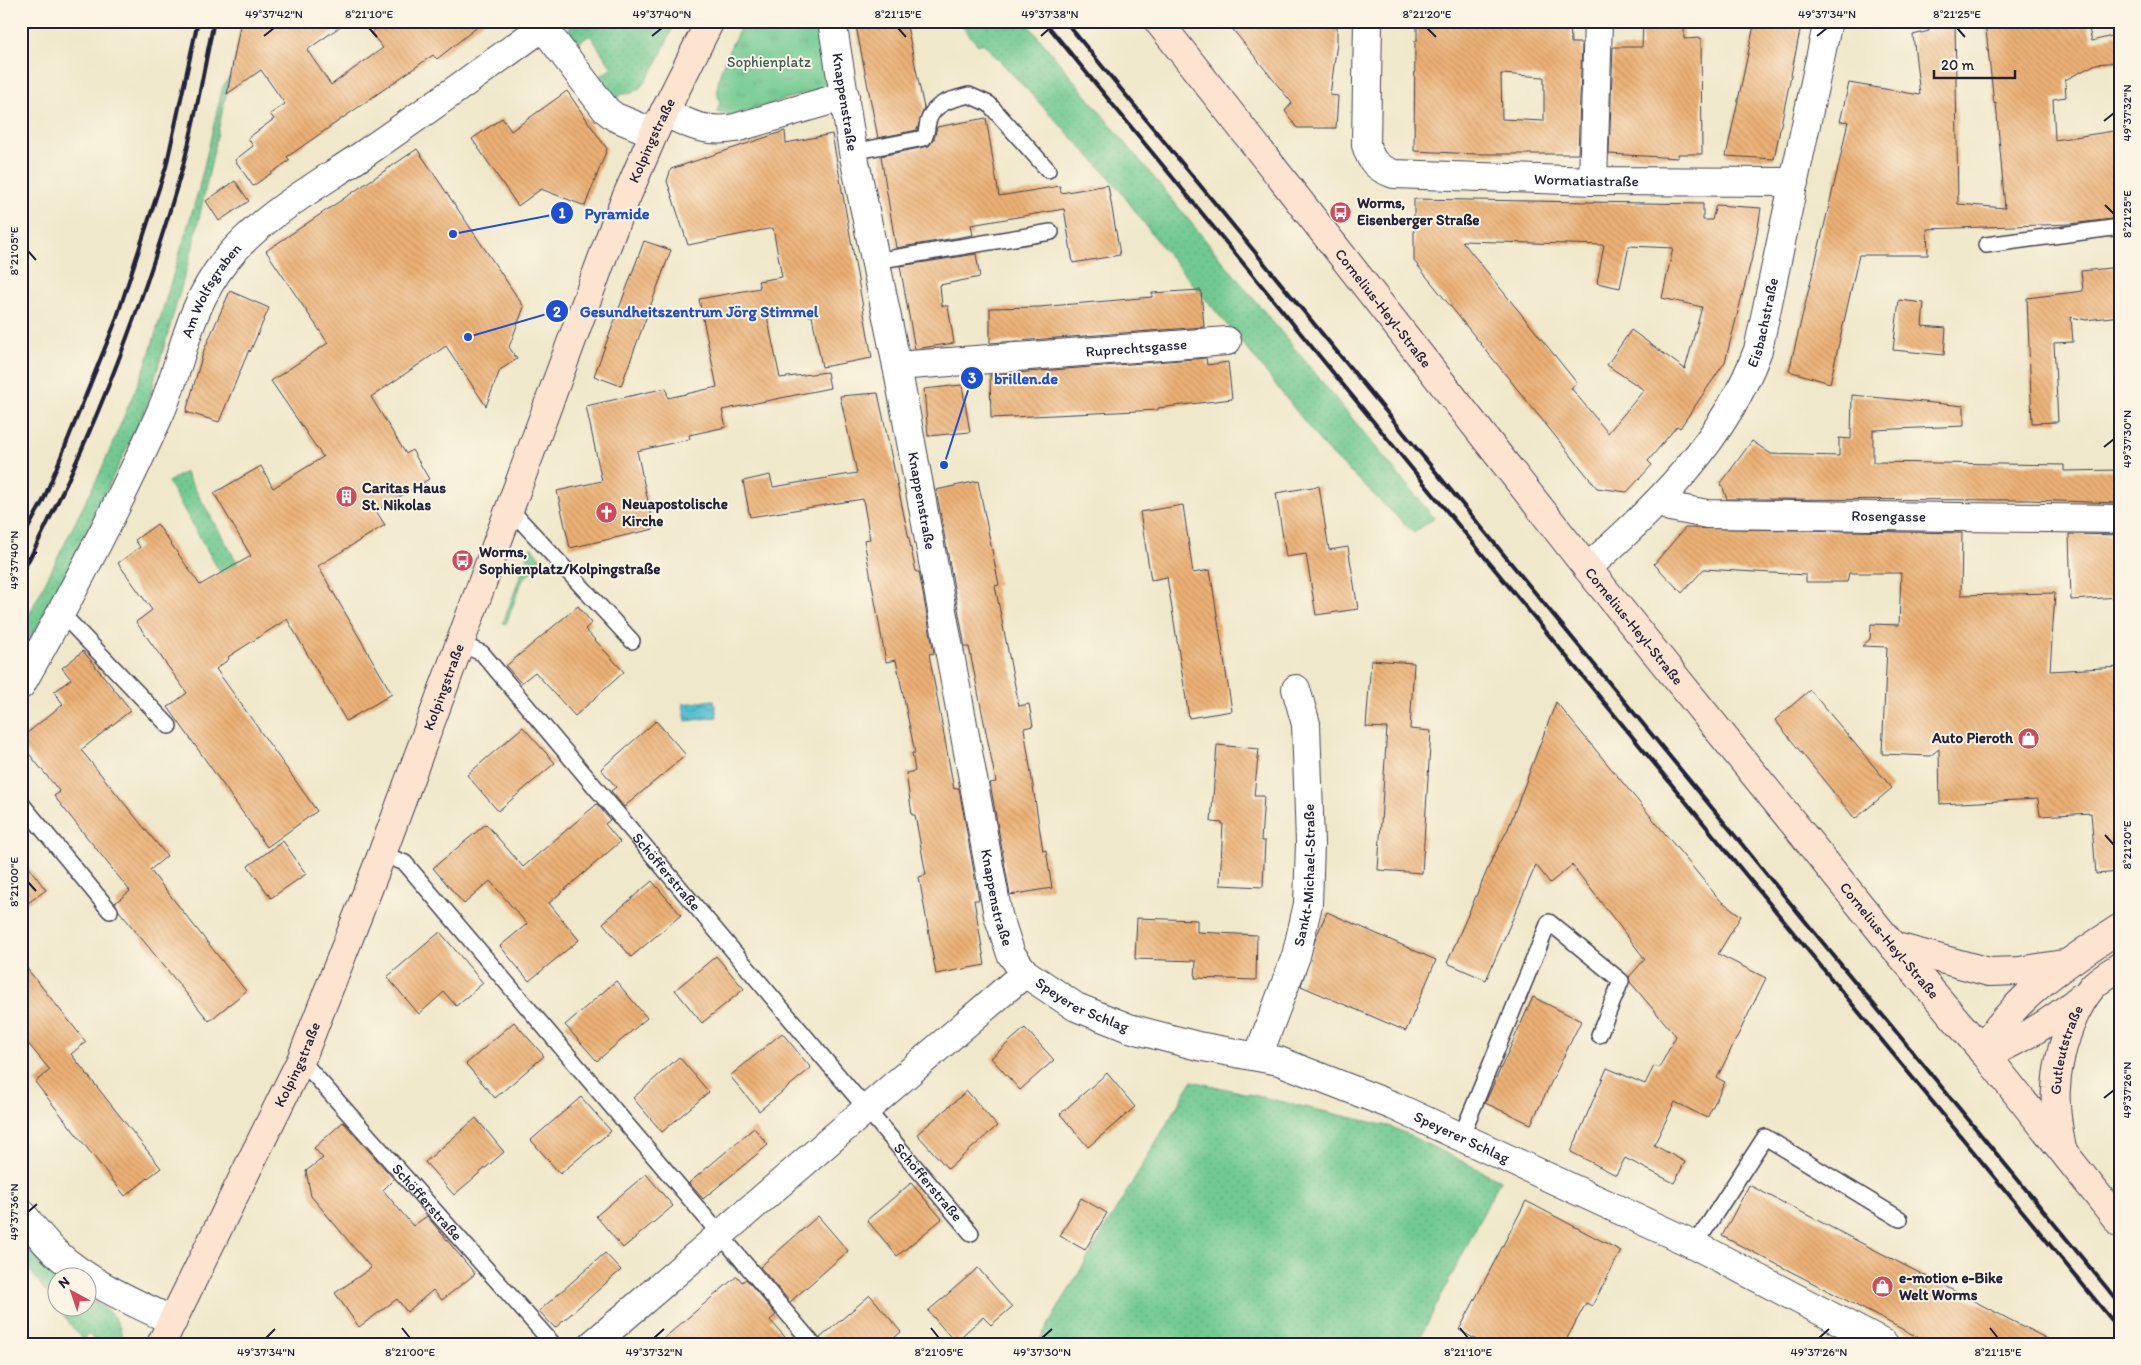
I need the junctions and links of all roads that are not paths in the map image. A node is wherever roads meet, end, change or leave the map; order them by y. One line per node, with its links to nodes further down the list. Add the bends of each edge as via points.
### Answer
1 (710, 21): 9 (main road, Kolpingstraße)
2 (832, 21): 8 (street, Knappenstraße)
3 (1158, 21): 23 (main road, Cornelius-Heyl-Straße)
4 (1368, 21): 12 (street, Wormatiastraße, via 1366,145 1370,160 1379,169 1394,174)
5 (1598, 21): 12 (street)
6 (1828, 21): 13 (street, Eisbachstraße)
7 (547, 24): 9 (street, via 606,110 615,117); 24 (street, Am Wolfsgraben, via 273,216 247,236 226,260 197,306 159,416)
8 (845, 96): 9 (street, via 718,131); 10 (street, Knappenstraße)
9 (659, 123): 21 (main road, Kolpingstraße, via 616,221)
10 (853, 152): 11 (lane, via 924,138 930,116 944,102 969,94 989,104); 17 (street, Knappenstraße)
11 (1048, 170)
12 (1593, 181): 13 (street, Wormatiastraße)
13 (1794, 182): 20 (street, Eisbachstraße, via 1758,350 1747,380 1725,418)
14 (2120, 227): 16 (lane)
15 (1051, 232): 17 (lane)
16 (1986, 245)
17 (875, 261): 19 (street, Knappenstraße)
18 (1227, 341): 19 (street, Ruprechtsgasse)
19 (897, 366): 37 (street, Knappenstraße, via 998,915 1011,954)
20 (1660, 500): 22 (street, Rosengasse, via 1670,507 1707,514); 23 (street, Eisbachstraße)
21 (510, 509): 25 (lane); 26 (main road, Kolpingstraße)
22 (2120, 519)
23 (1587, 568): 34 (main road, Cornelius-Heyl-Straße)
24 (61, 613): 27 (street, Am Wolfsgraben); 29 (lane)
25 (632, 641)
26 (460, 644): 31 (main road, Kolpingstraße); 43 (lane, Schöfferstraße, via 482,653)
27 (21, 685)
28 (1296, 689): 41 (street, Sankt-Michael-Straße, via 1306,724 1310,843 1308,904 1296,956)
29 (169, 726)
30 (21, 803): 32 (lane)
31 (382, 854): 42 (main road, Kolpingstraße); 50 (lane, via 405,863)
32 (110, 911)
33 (2120, 928): 35 (main road)
34 (1893, 946): 35 (main road, via 1989,972 2019,972); 40 (main road, Cornelius-Heyl-Straße)
35 (2066, 963): 40 (main road, via 2010,1012 1994,1030)
36 (2120, 966): 38 (main road, Gutleutstraße)
37 (1025, 974): 41 (street, Speyerer Schlag, via 1076,1007 1129,1028 1198,1046); 43 (street)
38 (2092, 987): 40 (main road, via 2061,1014 2021,1040); 45 (main road, Gutleutstraße, via 2070,1027 2055,1089)
39 (1599, 1035): 44 (lane, via 1621,981 1549,922)
40 (1984, 1053): 45 (main road, Cornelius-Heyl-Straße)
41 (1258, 1056): 44 (street, Speyerer Schlag, via 1279,1061 1394,1106)
42 (301, 1060): 52 (main road, Kolpingstraße); 53 (lane, Schöfferstraße)
43 (866, 1109): 49 (lane, Schöfferstraße); 50 (street)
44 (1461, 1137): 51 (street, Speyerer Schlag)
45 (2063, 1151): 48 (main road, Cornelius-Heyl-Straße)
46 (21, 1212): 52 (street, via 70,1265)
47 (1900, 1219): 51 (lane, via 1765,1137)
48 (2120, 1223)
49 (971, 1233)
50 (720, 1235): 54 (street); 55 (lane)
51 (1695, 1245): 56 (street, Speyerer Schlag)
52 (167, 1332)
53 (553, 1344)
54 (593, 1344)
55 (813, 1344)
56 (1884, 1344)

